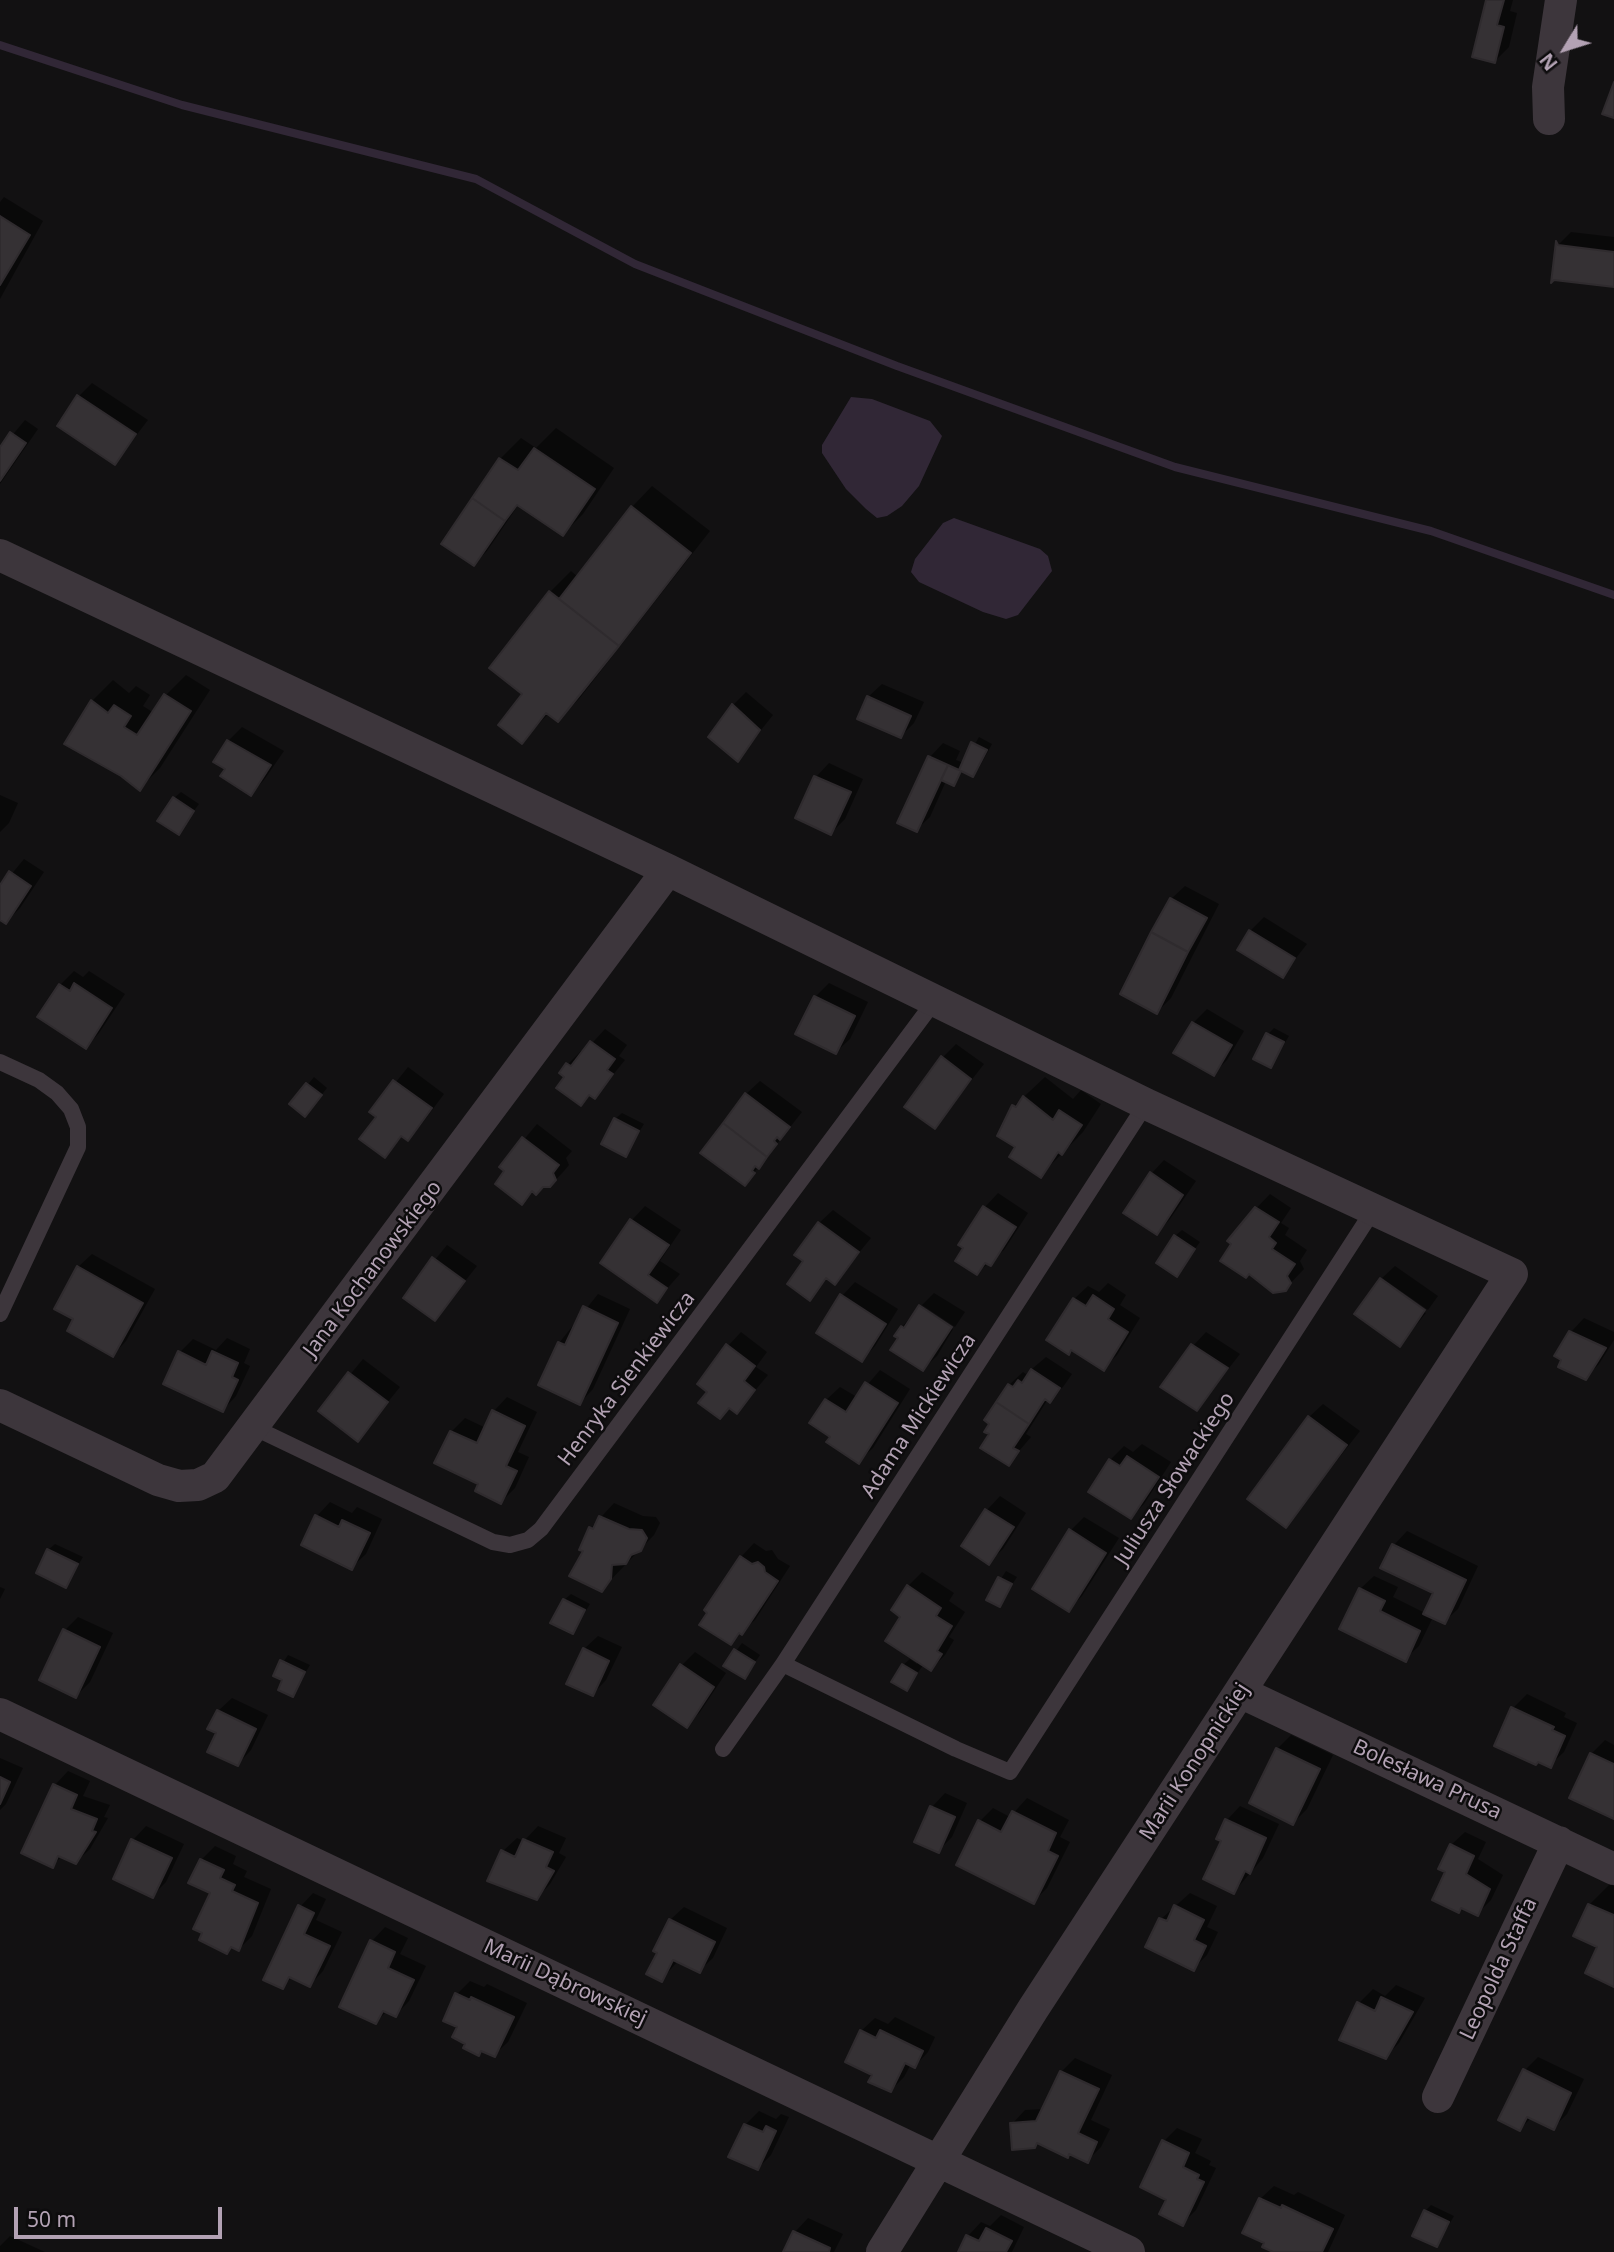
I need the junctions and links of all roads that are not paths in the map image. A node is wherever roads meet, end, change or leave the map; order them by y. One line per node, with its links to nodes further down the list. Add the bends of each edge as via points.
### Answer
1 (1561, 0): 2 (street, via 1548,87)
2 (1549, 119)
3 (0, 555): 4 (street)
4 (668, 870): 5 (street); 11 (street, Jana Kochanowskiego)
5 (936, 999): 7 (street); 11 (lane, Henryka Sienkiewicza, via 541,1529 528,1540 510,1545 493,1542)
6 (0, 1062): 9 (lane, via 57,1093 71,1109 78,1127 78,1147)
7 (1146, 1104): 8 (street); 12 (lane, Adama Mickiewicza)
8 (1374, 1209): 12 (lane, Juliusza Słowackiego, via 1010,1772); 13 (street, Marii Konopnickiej, via 1512,1274)
9 (0, 1314)
10 (0, 1405): 11 (street, Jana Kochanowskiego, via 179,1486 198,1485 215,1477)
11 (255, 1428)
12 (783, 1664): 15 (lane, Adama Mickiewicza)
13 (1240, 1692): 16 (street, Bolesława Prusa); 19 (street, Marii Konopnickiej)
14 (0, 1714): 19 (street, Marii Dąbrowskiej)
15 (723, 1749)
16 (1559, 1842): 17 (street, Bolesława Prusa); 18 (street, Leopolda Staffa)
17 (1614, 1869)
18 (1438, 2097)
19 (939, 2161): 20 (street, Marii Konopnickiej); 21 (street, Marii Dąbrowskiej)
20 (882, 2252)
21 (1129, 2252)

